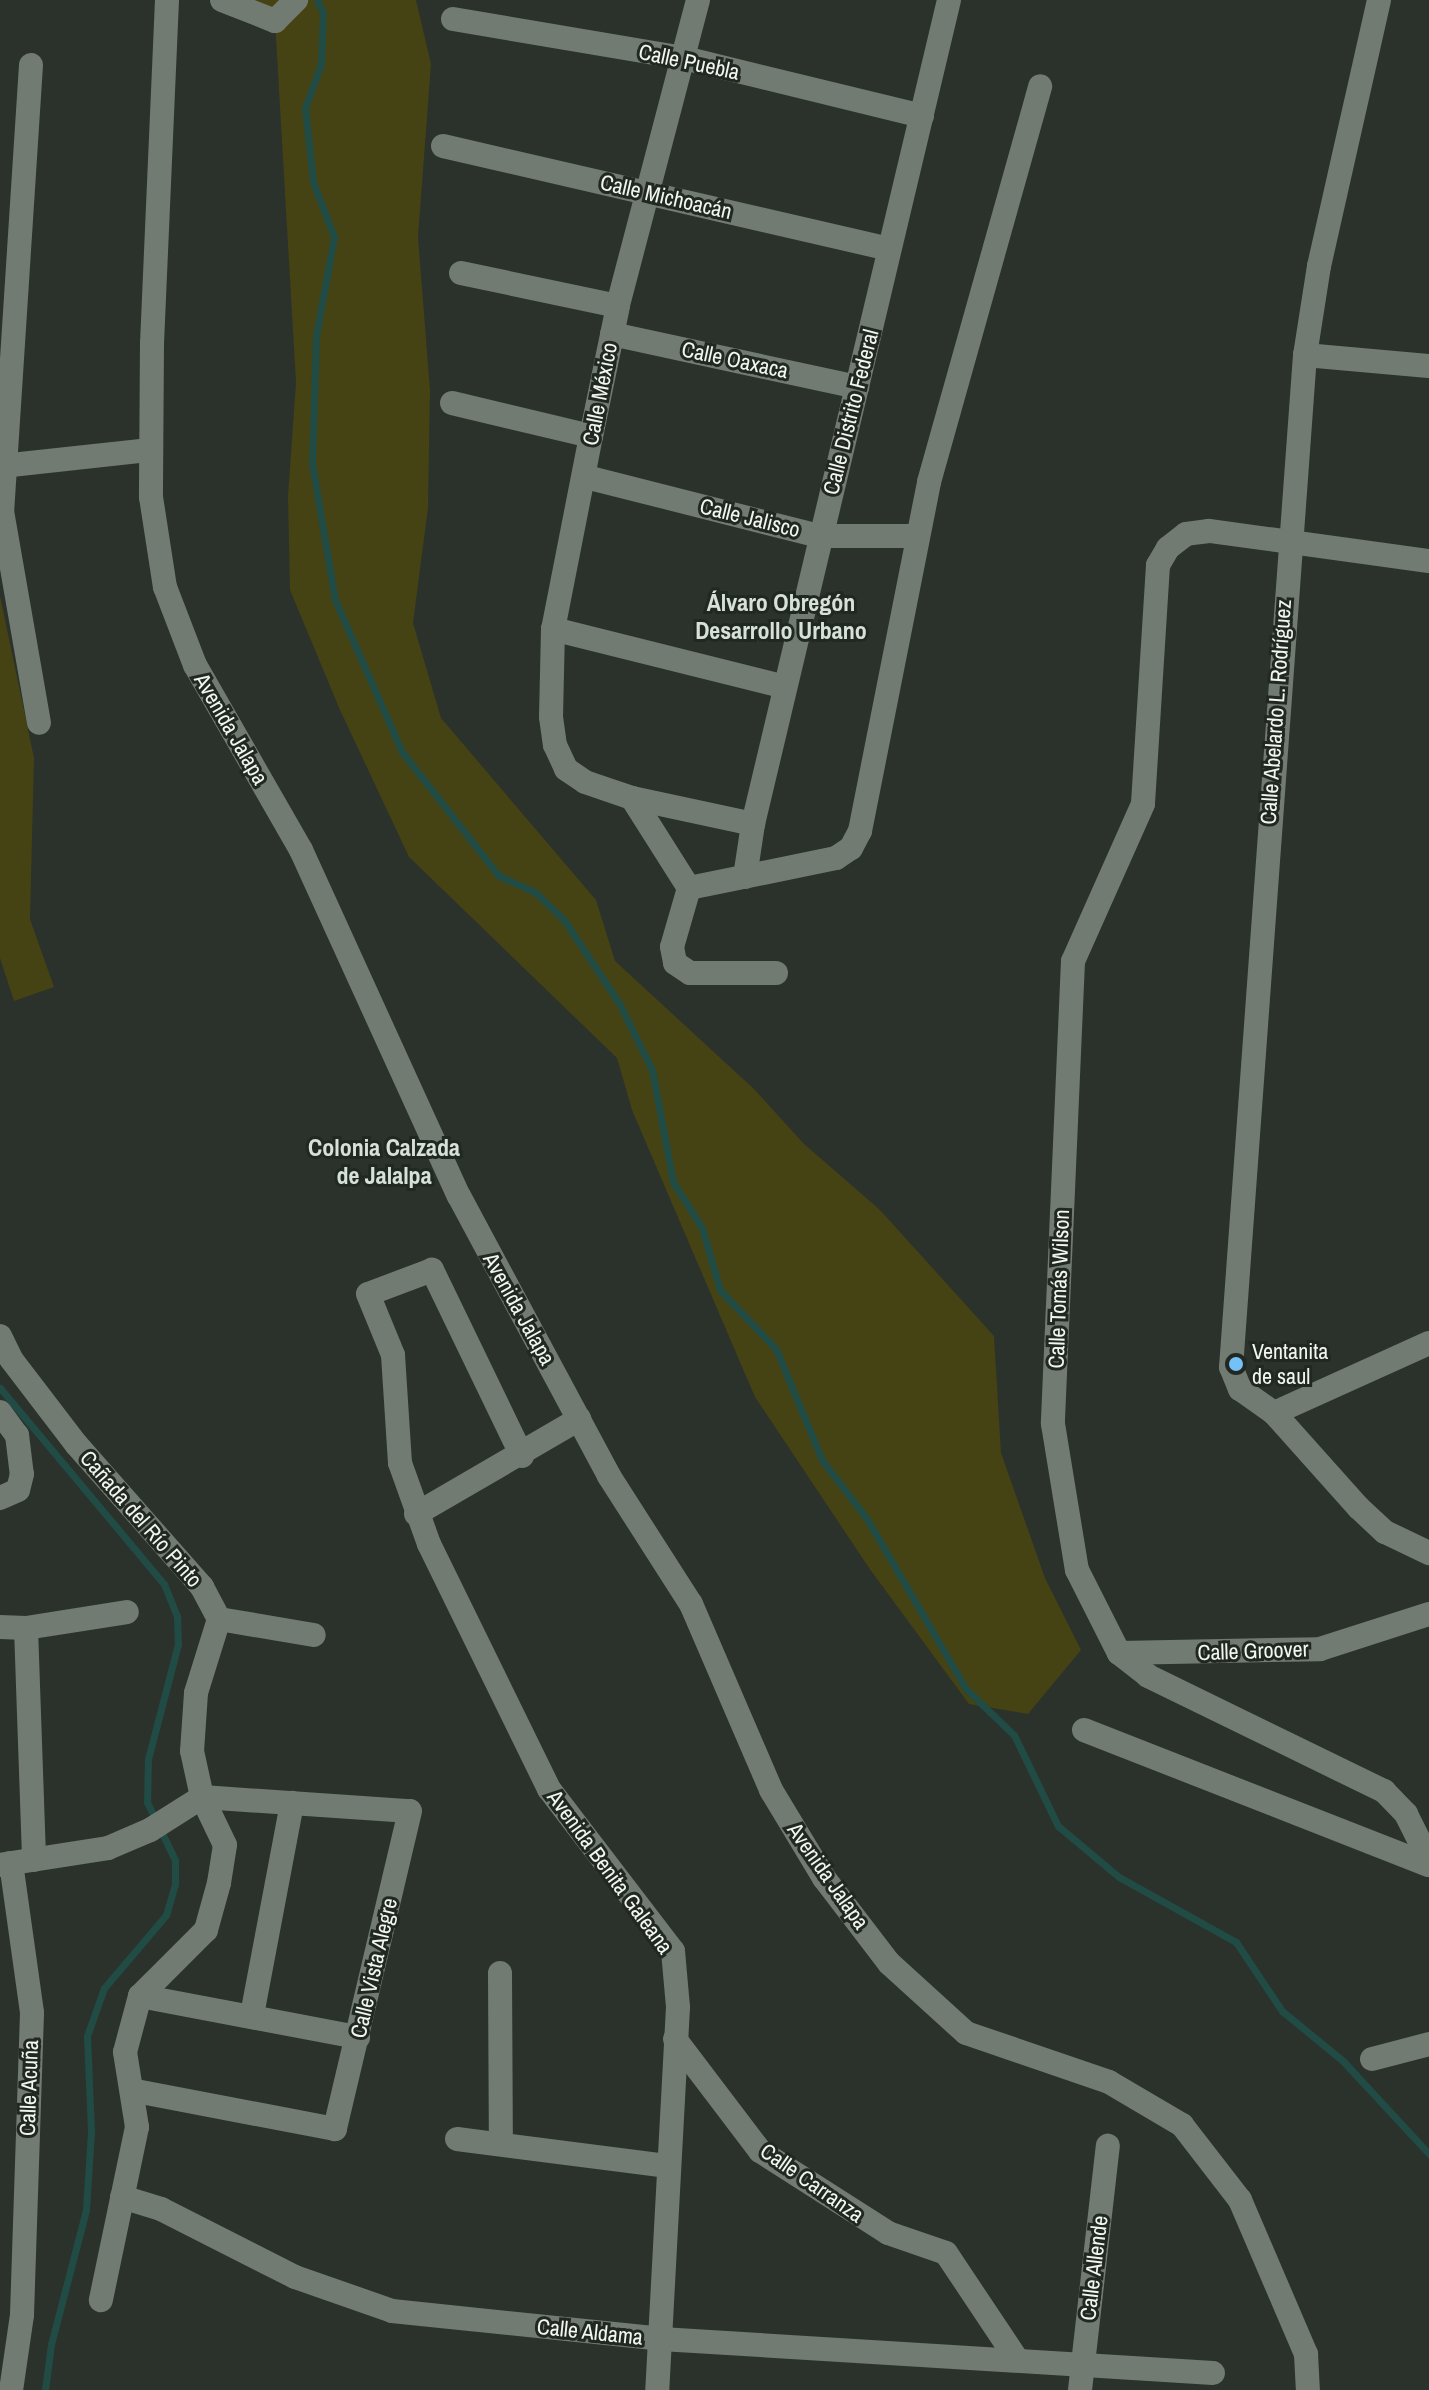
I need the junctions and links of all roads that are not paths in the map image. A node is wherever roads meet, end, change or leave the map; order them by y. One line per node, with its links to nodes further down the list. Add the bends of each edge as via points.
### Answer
1 (167, 0): 23 (street, Avenida Jalapa)
2 (222, 0): 3 (street, via 275,21)
3 (296, 0)
4 (698, 0): 8 (street, Calle México)
5 (949, 0): 11 (street, Calle Distrito Federal)
6 (1379, 0): 18 (street, Calle Abelardo L. Rodríguez, via 1319,266)
7 (453, 19): 8 (street, Calle Puebla)
8 (684, 58): 11 (street, Calle Puebla); 13 (street, Calle México)
9 (31, 65): 24 (street)
10 (1040, 86): 27 (street)
11 (922, 116): 14 (street, Calle Distrito Federal)
12 (443, 146): 13 (street, Calle Michoacán)
13 (648, 193): 14 (street, Calle Michoacán); 16 (street, Calle México)
14 (889, 249): 20 (street, Calle Distrito Federal)
15 (461, 273): 16 (street)
16 (618, 306): 17 (street, Calle México)
17 (612, 334): 20 (street, Calle Oaxaca); 22 (street, Calle México)
18 (1305, 355): 19 (street); 28 (street, Calle Abelardo L. Rodríguez)
19 (1429, 366)
20 (857, 387): 26 (street, Calle Distrito Federal)
21 (452, 403): 22 (street)
22 (591, 436): 25 (street, Calle México)
23 (150, 450): 24 (street); 42 (street, Avenida Jalapa, via 157,546 176,624 301,850 459,1196)
24 (2, 466): 32 (street, via 2,511)
25 (586, 477): 26 (street, Calle Jalisco); 30 (street, Calle México)
26 (820, 536): 27 (street, Calle Jalisco); 31 (street, Calle Distrito Federal)
27 (917, 536): 35 (street, via 860,831 851,848 836,858)
28 (1288, 544): 29 (street); 41 (street, Calle Abelardo L. Rodríguez, via 1231,1367 1240,1389); 53 (street, Calle Tomás Wilson, via 1209,531 1186,534 1168,548 1153,586 1143,804 1073,961 1053,1424 1077,1570)
29 (1429, 561)
30 (553, 629): 31 (street); 33 (street, Calle México, via 555,745 566,769 585,782)
31 (785, 687): 34 (street, Calle Distrito Federal)
32 (39, 723)
33 (632, 798): 34 (street); 36 (street)
34 (753, 824): 35 (street, Calle Distrito Federal)
35 (745, 877): 36 (street)
36 (689, 888): 37 (street, via 672,947 675,963 690,973)
37 (776, 973)
38 (0, 1336): 49 (street, Cañada del Río Pinto, via 76,1444 202,1587)
39 (1429, 1343): 41 (street)
40 (0, 1412): 44 (street, via 17,1435 21,1454 18,1490)
41 (1274, 1413): 46 (street, via 1376,1524)
42 (579, 1419): 43 (street); 81 (street, Avenida Jalapa, via 619,1494 691,1604 771,1790 824,1878 889,1963 966,2033 1109,2082 1182,2125 1240,2200 1306,2354)
43 (522, 1456): 45 (street); 45 (street, Avenida Benita Galeana, via 432,1270 368,1294 393,1355 400,1463)
44 (3, 1498)
45 (416, 1514): 63 (street, Avenida Benita Galeana, via 549,1789 673,1951 678,1979)
46 (1429, 1553)
47 (127, 1612): 51 (street)
48 (1429, 1614): 53 (street, Calle Groover, via 1320,1649)
49 (219, 1619): 52 (street); 55 (street, via 196,1693 192,1751)
50 (0, 1627): 51 (street)
51 (26, 1628): 57 (street, Calle Acuña)
52 (314, 1635)
53 (1119, 1653): 58 (street, Calle Tomás Wilson, via 1160,1682 1384,1791 1406,1814)
54 (1084, 1730): 58 (street, Calle Tomás Wilson)
55 (201, 1798): 56 (street, Calle Vista Alegre); 57 (street, via 150,1830 108,1848); 60 (street, via 225,1845 206,1930)
56 (292, 1803): 61 (street); 62 (street, Calle Vista Alegre, via 410,1811)
57 (15, 1863): 73 (street, Calle Acuña, via 32,2013)
58 (1429, 1863)
59 (500, 1973): 68 (street)
60 (140, 1996): 61 (street); 66 (street, via 125,2052)
61 (252, 2015): 62 (street)
62 (358, 2037): 66 (street, Calle Vista Alegre, via 335,2129)
63 (675, 2039): 70 (street, Avenida Benita Galeana); 75 (street, Calle Carranza, via 760,2151 888,2233 946,2253)
64 (1429, 2044): 65 (street)
65 (1372, 2059)
66 (135, 2091): 71 (street, via 137,2127)
67 (457, 2139): 68 (street)
68 (501, 2144): 70 (street)
69 (1108, 2146): 76 (street, Calle Allende)
70 (668, 2166): 74 (street, Avenida Benita Galeana)
71 (122, 2197): 72 (street); 74 (street, Calle Aldama, via 161,2209 295,2277 392,2311)
72 (101, 2300)
73 (11, 2314): 78 (street, Calle Acuña)
74 (661, 2339): 75 (street, Calle Aldama); 79 (street, Avenida Benita Galeana)
75 (1016, 2358): 76 (street, Calle Aldama)
76 (1082, 2363): 77 (street, Calle Aldama); 80 (street, Calle Allende)
77 (1213, 2373)
78 (11, 2390)
79 (657, 2390)
80 (1080, 2390)
81 (1308, 2390)

